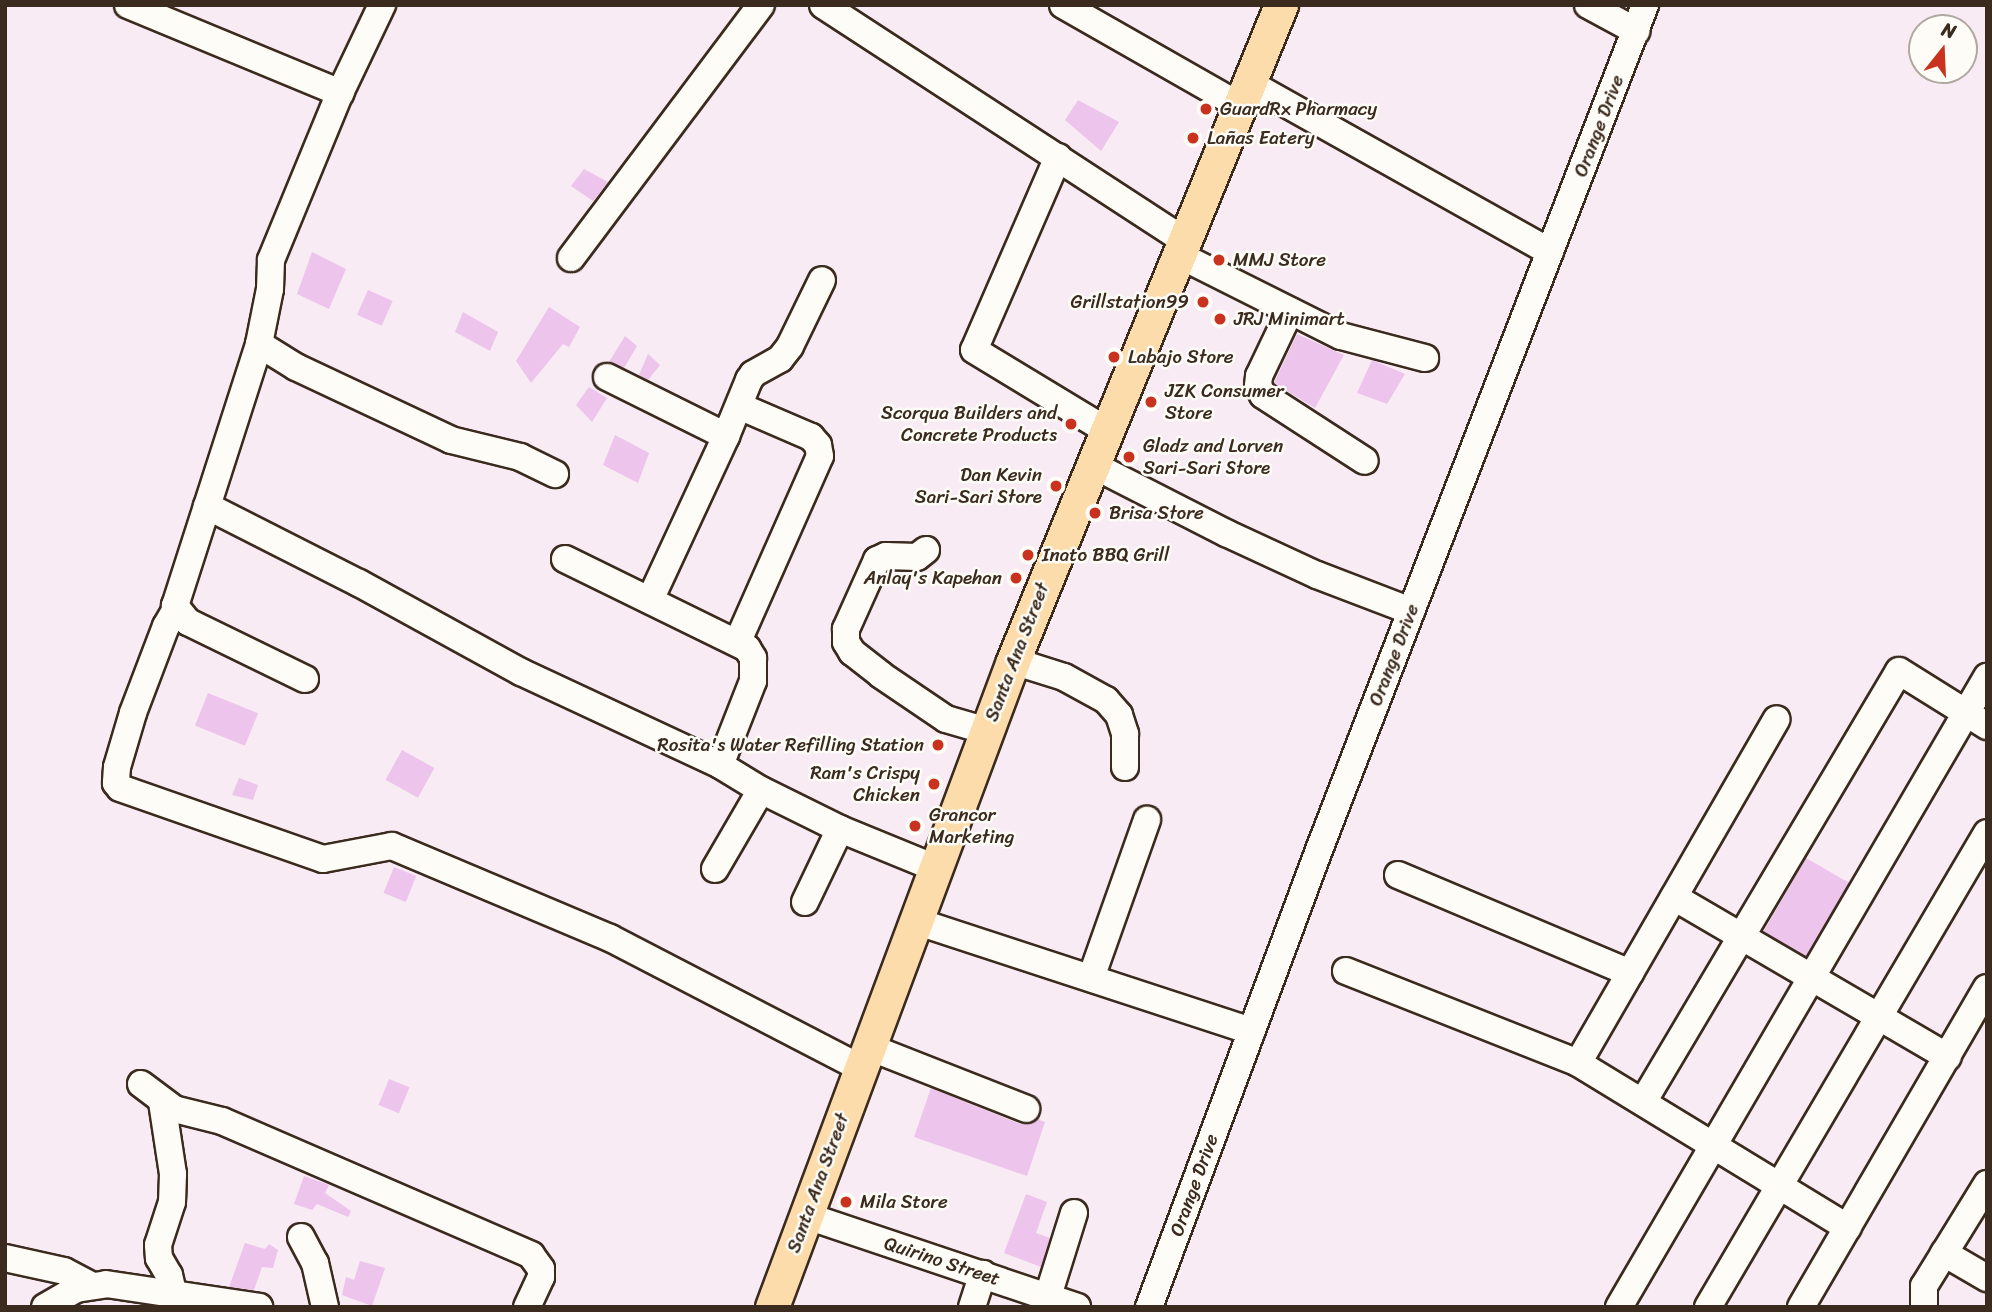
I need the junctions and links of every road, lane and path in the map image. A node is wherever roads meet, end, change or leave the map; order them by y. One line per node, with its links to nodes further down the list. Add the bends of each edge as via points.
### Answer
1 (128, 5): 10 (street)
2 (382, 5): 10 (street)
3 (761, 5): 15 (street)
4 (823, 5): 12 (street)
5 (1063, 5): 11 (street)
6 (1281, 5): 11 (main road, Santa Ana Street)
7 (1588, 5): 9 (street)
8 (1646, 5): 9 (street, Orange Drive)
9 (1636, 31): 14 (street, Orange Drive)
10 (340, 93): 18 (street, via 271,260)
11 (1245, 94): 13 (main road, Santa Ana Street); 14 (street)
12 (1058, 157): 13 (street); 22 (street, via 974,350)
13 (1182, 248): 17 (street); 22 (main road, Santa Ana Street)
14 (1550, 252): 32 (street, Orange Drive)
15 (571, 258)
16 (822, 280): 21 (street, via 790,346 780,359 752,374)
17 (1290, 311): 19 (street, via 1342,335); 24 (street, via 1258,386 1263,395)
18 (259, 344): 26 (street, via 296,367 451,440 513,454); 27 (street)
19 (1425, 358)
20 (607, 377): 23 (street)
21 (739, 406): 23 (street); 33 (street, via 811,436 820,456)
22 (1106, 430): 25 (main road, Santa Ana Street)
23 (726, 436): 30 (street)
24 (1365, 461)
25 (1091, 464): 32 (street, via 1317,575); 34 (main road, Santa Ana Street)
26 (555, 474)
27 (207, 506): 31 (street); 40 (street, via 521,672)
28 (926, 550): 39 (street, via 917,557 877,560 846,629 846,642 881,675 946,719)
29 (565, 559): 30 (street)
30 (650, 600): 33 (street)
31 (176, 609): 36 (street, via 188,622); 61 (street, via 117,767 120,788 323,859 392,846 610,938)
32 (1411, 611): 59 (street, Orange Drive)
33 (738, 641): 40 (street, via 753,658 753,681)
34 (1013, 661): 39 (main road, Santa Ana Street); 41 (street, via 1064,677 1106,700 1119,715 1125,734)
35 (1987, 677): 38 (street)
36 (305, 679)
37 (1777, 719): 49 (street)
38 (1976, 719): 52 (street, via 1899,671); 55 (street)
39 (987, 732): 46 (main road, Santa Ana Street)
40 (720, 765): 42 (street)
41 (1125, 767)
42 (761, 790): 44 (street); 47 (street)
43 (1147, 820): 56 (street)
44 (840, 829): 46 (street); 50 (street)
45 (1987, 834): 58 (street)
46 (935, 868): 51 (main road, Santa Ana Street)
47 (715, 869)
48 (1398, 875): 54 (street)
49 (1674, 897): 52 (street); 54 (street)
50 (805, 902)
51 (915, 921): 56 (street); 61 (main road, Santa Ana Street)
52 (1742, 936): 55 (street); 65 (street)
53 (1346, 971): 62 (street)
54 (1630, 973): 62 (street)
55 (1811, 977): 58 (street); 67 (street)
56 (1091, 978): 59 (street)
57 (1987, 988): 60 (street)
58 (1881, 1017): 60 (street); 69 (street)
59 (1251, 1031): 88 (street, Orange Drive)
60 (1948, 1057): 72 (street)
61 (865, 1058): 66 (street); 71 (main road, Santa Ana Street)
62 (1578, 1063): 65 (street)
63 (141, 1084): 64 (street)
64 (162, 1102): 79 (street, via 173,1174 172,1202 158,1245); 84 (street, via 186,1114 222,1121 531,1255 541,1277)
65 (1643, 1102): 67 (street)
66 (1026, 1109)
67 (1712, 1144): 69 (street); 89 (street)
68 (1987, 1184): 74 (street)
69 (1780, 1186): 72 (street); 90 (street)
70 (1074, 1213): 80 (street)
71 (807, 1216): 76 (street, Quirino Street); 85 (main road, Santa Ana Street)
72 (1847, 1228): 91 (street)
73 (301, 1237): 83 (street, via 315,1263)
74 (1944, 1253): 77 (street); 92 (street, via 1924,1286)
75 (5, 1258): 78 (street, via 64,1271)
76 (983, 1274): 80 (street, Quirino Street); 86 (street)
77 (1987, 1278)
78 (90, 1285): 79 (street); 81 (street)
79 (173, 1293): 82 (street)
80 (1048, 1296): 87 (street, Quirino Street)
81 (44, 1307)
82 (259, 1307)
83 (326, 1307)
84 (527, 1307)
85 (772, 1307)
86 (972, 1307)
87 (1077, 1307)
88 (1149, 1307)
89 (1619, 1307)
90 (1708, 1307)
91 (1801, 1307)
92 (1924, 1307)

